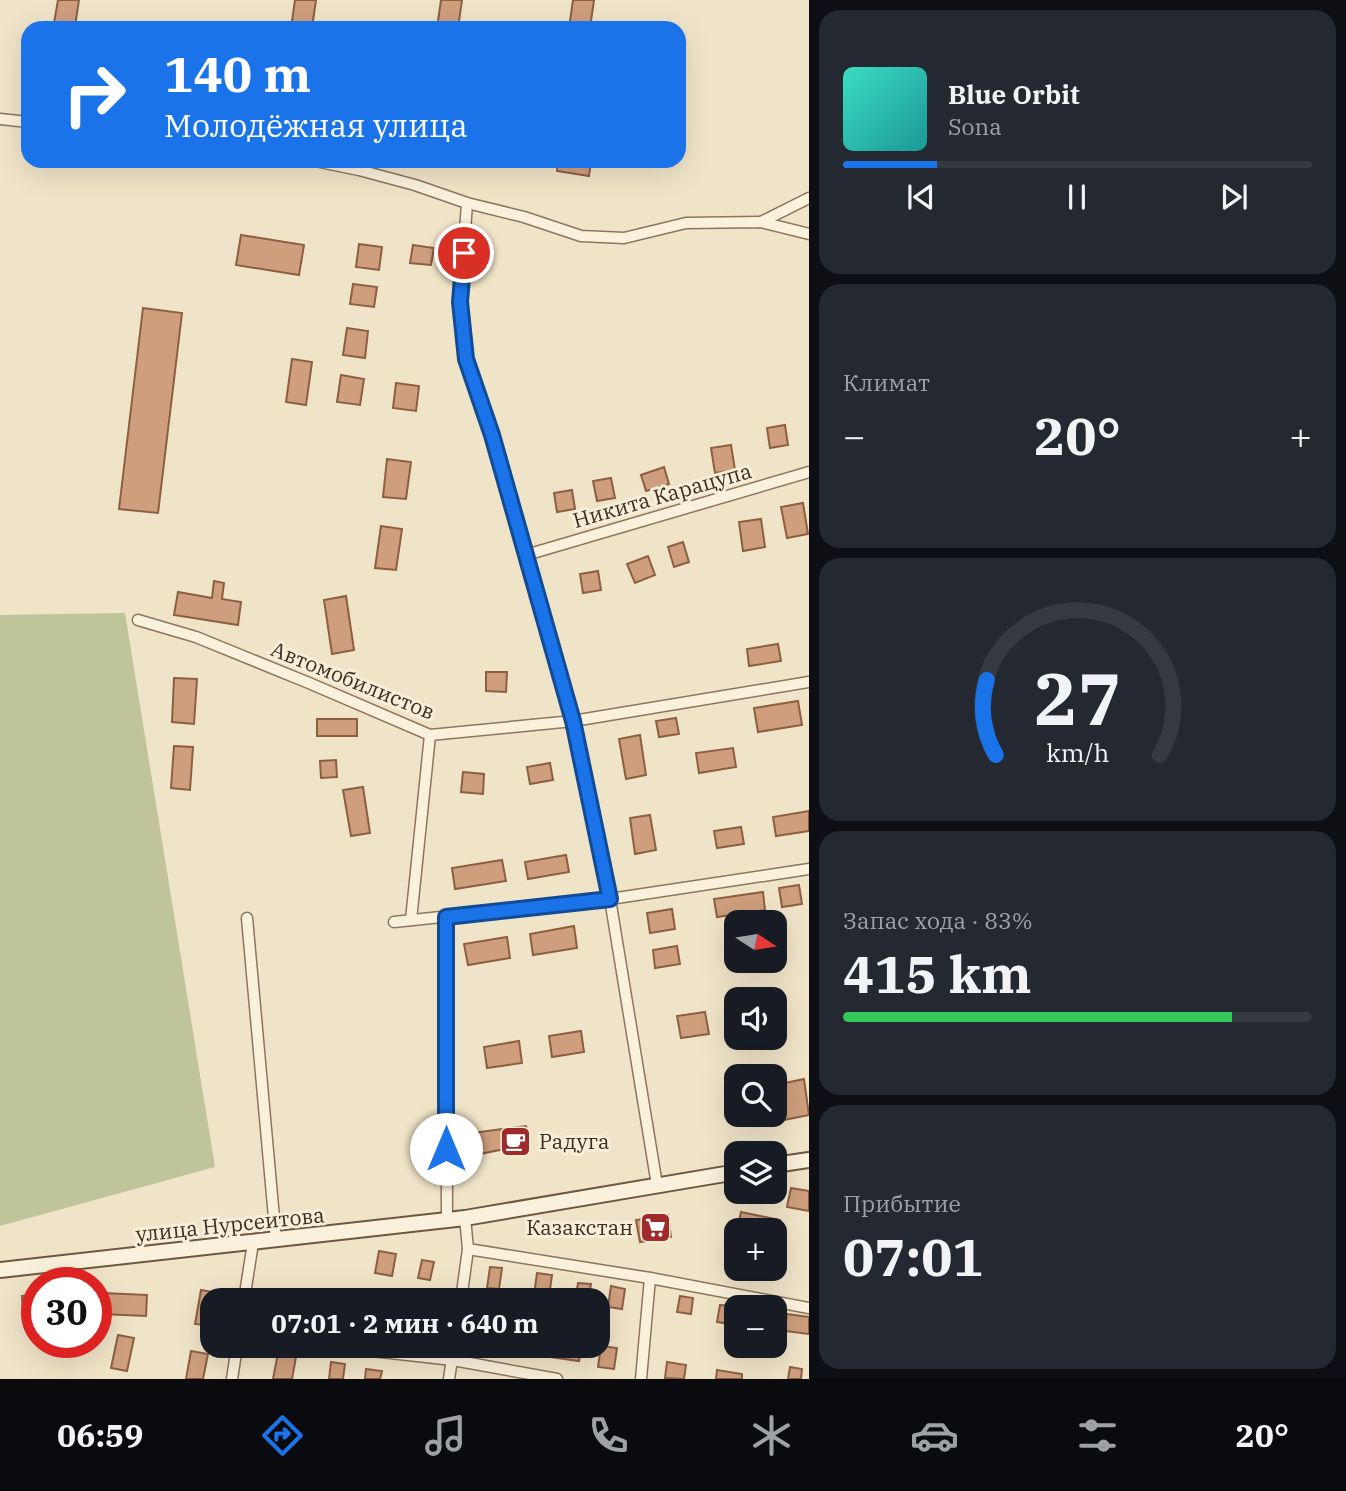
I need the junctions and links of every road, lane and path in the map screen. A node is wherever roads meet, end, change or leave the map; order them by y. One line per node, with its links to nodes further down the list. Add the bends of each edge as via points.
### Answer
1 (0, 119): 2 (street)
2 (21, 121)
3 (346, 168): 5 (street)
4 (809, 198): 6 (street)
5 (467, 203): 6 (street, via 581,236 625,238 686,223); 9 (street, via 460,302 466,359)
6 (761, 222): 7 (street)
7 (809, 234)
8 (809, 472): 9 (street, Никита Карацупа)
9 (526, 555): 12 (street)
10 (138, 620): 13 (street, Автомобилистов, via 196,637)
11 (809, 682): 12 (street, Автомобилистов)
12 (573, 721): 13 (street, Автомобилистов); 15 (street)
13 (430, 735): 18 (street)
14 (809, 869): 15 (street)
15 (610, 899): 16 (street); 23 (street)
16 (446, 917): 18 (street); 25 (street)
17 (247, 918): 26 (street)
18 (411, 920): 19 (street)
19 (394, 922)
20 (809, 1160): 21 (main road)
21 (787, 1163)
22 (724, 1174): 23 (main road, улица Нурсеитова)
23 (657, 1185): 24 (main road, улица Нурсеитова)
24 (465, 1218): 25 (main road, улица Нурсеитова); 28 (street)
25 (447, 1220): 26 (main road, улица Нурсеитова)
26 (276, 1240): 27 (main road, улица Нурсеитова)
27 (253, 1243): 29 (main road, улица Нурсеитова); 31 (street)
28 (468, 1249): 30 (street); 32 (street)
29 (0, 1270)
30 (650, 1278): 33 (street); 40 (street)
31 (246, 1288)
32 (463, 1288)
33 (809, 1308)
34 (235, 1358): 37 (street)
35 (435, 1358): 36 (street)
36 (453, 1360): 38 (street); 39 (street)
37 (232, 1379)
38 (449, 1379)
39 (556, 1379)
40 (641, 1379)

